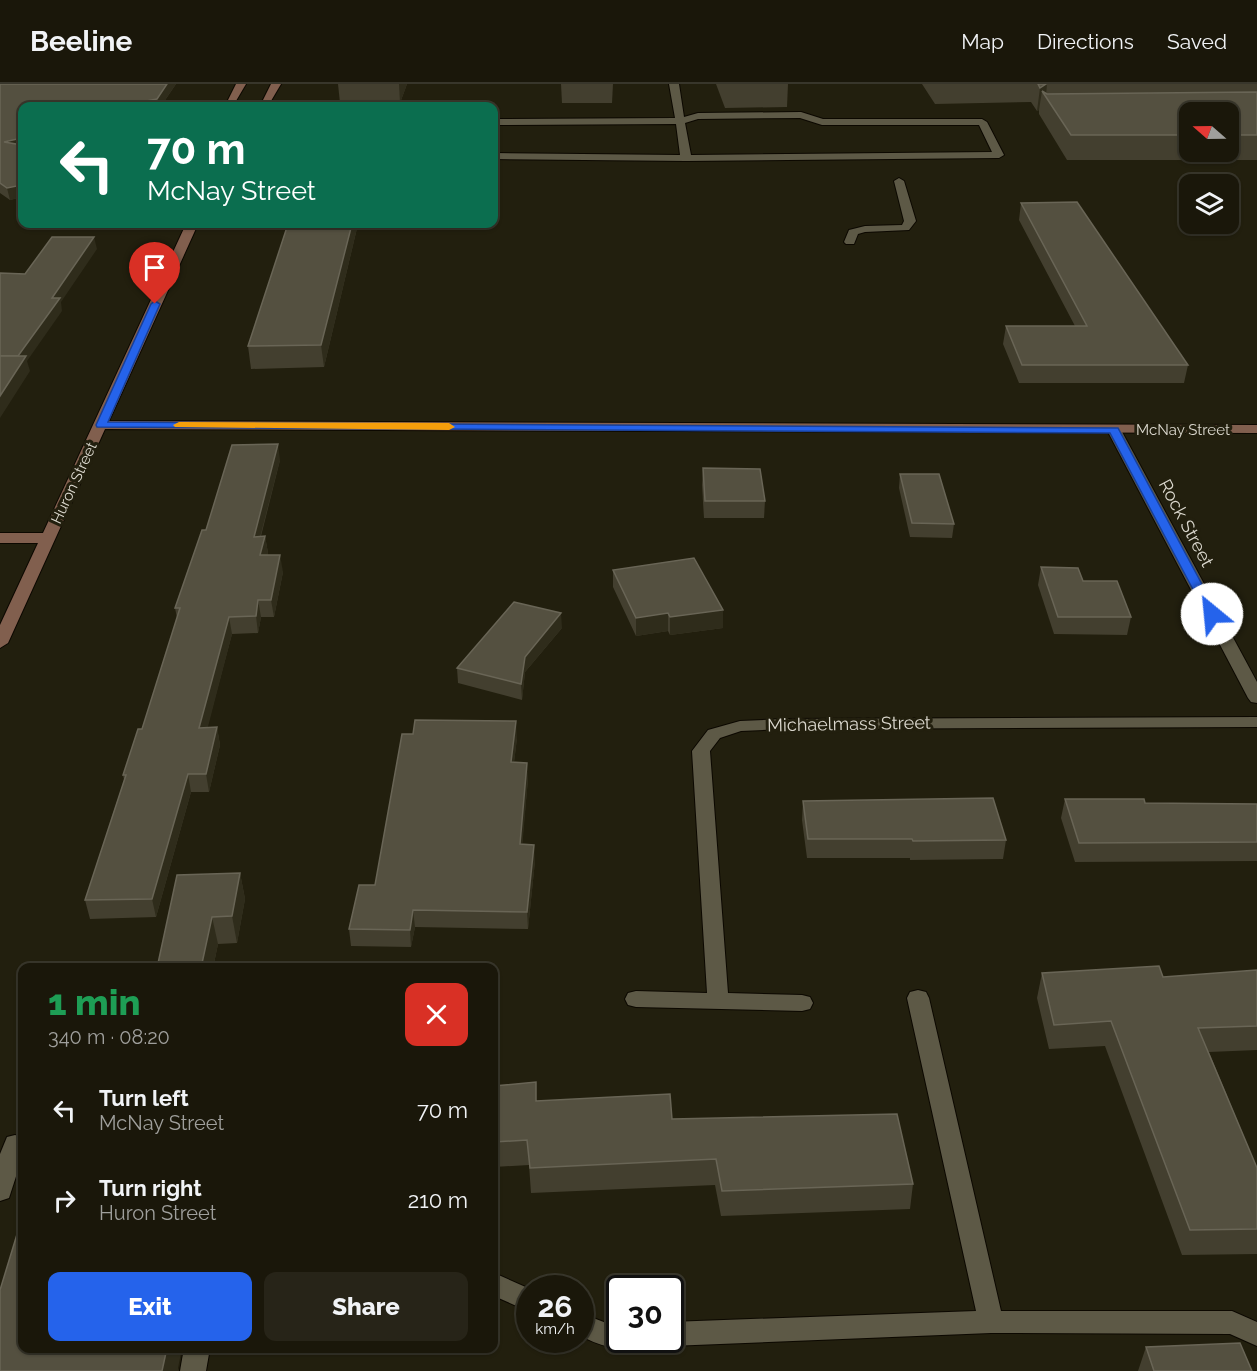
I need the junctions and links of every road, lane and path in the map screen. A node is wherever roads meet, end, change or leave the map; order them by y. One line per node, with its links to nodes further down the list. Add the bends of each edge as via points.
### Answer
1 (241, 84): 4 (street)
2 (276, 84): 5 (street)
3 (674, 84): 6 (street)
4 (231, 102)
5 (266, 102)
6 (680, 121): 7 (street); 9 (street); 9 (street, via 698,116 801,115 822,122 982,122 999,154)
7 (498, 122)
8 (498, 156): 9 (street)
9 (686, 158)
10 (899, 181): 12 (street, via 910,220 905,228 853,232)
11 (190, 228): 13 (street, Huron Street)
12 (850, 242)
13 (101, 425): 15 (street, McNay Street); 17 (street, Huron Street)
14 (1257, 429): 15 (street, McNay Street)
15 (1114, 430): 19 (street, Rock Street)
16 (0, 538): 17 (street)
17 (47, 538): 18 (street, Huron Street)
18 (0, 643)
19 (1257, 698)
20 (1257, 722): 23 (street, Michaelmass Street, via 783,724 740,726 714,734 701,751)
21 (918, 998): 29 (street)
22 (636, 999): 23 (street)
23 (718, 1001): 24 (street)
24 (801, 1003)
25 (12, 1144): 26 (street)
26 (0, 1191)
27 (498, 1286): 28 (street)
28 (516, 1294)
29 (991, 1323): 30 (street); 31 (street, via 1232,1323)
30 (684, 1334)
31 (1257, 1334)
32 (196, 1353): 33 (street)
33 (193, 1371)

